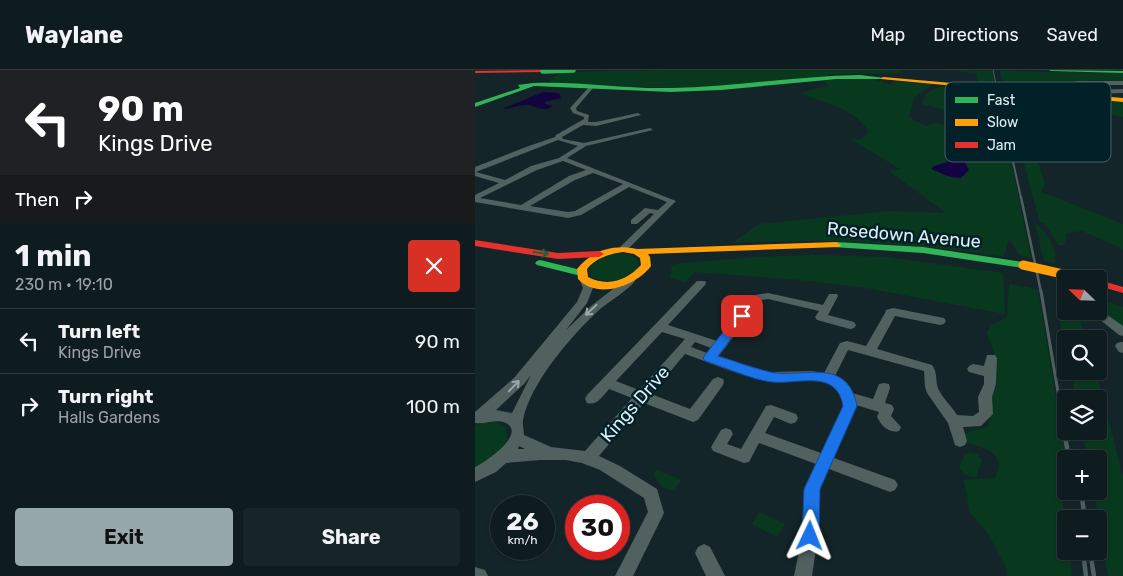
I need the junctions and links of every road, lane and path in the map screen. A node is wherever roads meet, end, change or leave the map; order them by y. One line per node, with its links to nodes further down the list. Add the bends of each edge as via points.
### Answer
1 (573, 70): 2 (main road); 4 (main road, bridge)
2 (589, 70)
3 (1051, 70): 6 (main road)
4 (553, 71): 5 (main road); 10 (main road); 10 (main road)
5 (475, 72)
6 (1123, 72)
7 (945, 82): 11 (main road, via 862,76 740,88)
8 (1088, 82): 9 (street)
9 (1110, 82)
10 (530, 85): 11 (main road); 12 (main road)
11 (590, 88): 14 (street, via 573,108 587,116)
12 (475, 103)
13 (638, 115): 14 (street, via 596,124)
14 (582, 123): 16 (street)
15 (650, 130): 17 (street)
16 (558, 138): 17 (street); 20 (street)
17 (584, 145): 18 (street)
18 (562, 158): 19 (street); 21 (street)
19 (593, 170): 22 (street); 24 (street, via 572,178)
20 (475, 172): 21 (street)
21 (506, 182): 23 (street)
22 (629, 184): 24 (street, via 578,213 557,214); 25 (street, via 672,201)
23 (475, 199): 24 (street)
24 (522, 208)
25 (654, 210): 26 (street); 28 (street)
26 (634, 222)
27 (475, 243): 32 (main road, one-way to 32, via 558,256)
28 (623, 249): 30 (main road, Rosedown Avenue); 32 (main road)
29 (475, 252): 35 (main road, via 555,265)
30 (637, 252): 31 (main road, Rosedown Avenue); 33 (main road, via 645,257)
31 (692, 253): 33 (main road, Rosedown Avenue); 34 (main road, Rosedown Avenue, bridge, via 856,245 927,250)
32 (599, 254): 35 (main road, via 586,263)
33 (646, 266): 36 (main road)
34 (1057, 273)
35 (583, 277): 36 (main road, via 600,286); 64 (street, one-way to 35, via 519,381 582,303 588,288)
36 (630, 281): 66 (street, one-way to 66, via 609,295 576,326 531,383)
37 (701, 283): 45 (street)
38 (1107, 285): 39 (main road)
39 (1123, 290)
40 (833, 296): 41 (street)
41 (825, 309): 44 (street, via 821,317); 48 (street, via 768,296 753,297)
42 (1106, 320): 46 (street)
43 (940, 321): 50 (street, via 914,321 897,312 890,313)
44 (850, 325)
45 (660, 327): 47 (street); 57 (street)
46 (1123, 332)
47 (693, 337): 48 (street); 49 (street, Kings Drive)
48 (719, 346): 51 (street)
49 (682, 349): 51 (street, Kings Drive); 59 (street, Kings Drive)
50 (870, 351): 55 (street, via 844,346); 65 (street, via 930,370 932,390)
51 (710, 358): 55 (street, Kings Drive, via 771,377 814,375)
52 (991, 358): 54 (street)
53 (973, 369): 54 (street)
54 (990, 372): 65 (street, via 991,384 985,396 986,414 983,419 976,422)
55 (828, 378): 60 (street, via 842,387)
56 (718, 382): 59 (street, via 693,416)
57 (607, 383): 59 (street); 61 (street)
58 (884, 388): 62 (street)
59 (642, 396): 74 (street, Kings Drive)
60 (848, 397): 62 (street); 75 (street, via 850,406)
61 (592, 399)
62 (877, 406): 67 (street, via 887,410 884,417)
63 (791, 418): 69 (street, via 771,410)
64 (476, 419): 66 (street, via 500,415)
65 (954, 421): 71 (street)
66 (515, 422): 70 (street)
67 (894, 427)
68 (726, 434): 69 (street, via 718,447 744,457)
69 (756, 436): 75 (street)
70 (517, 438): 72 (street, Kings Drive); 73 (street)
71 (960, 441)
72 (551, 454): 73 (street, Kings Drive); 74 (street, Kings Drive)
73 (505, 457): 76 (street)
74 (587, 459): 81 (street, Kings Drive, via 651,494 656,513)
75 (827, 461): 77 (street); 83 (street, via 812,489 810,536)
76 (475, 475)
77 (890, 485)
78 (703, 553): 82 (street)
79 (475, 576): 80 (street)
80 (479, 576)
81 (624, 576)
82 (716, 576)
83 (803, 576)

